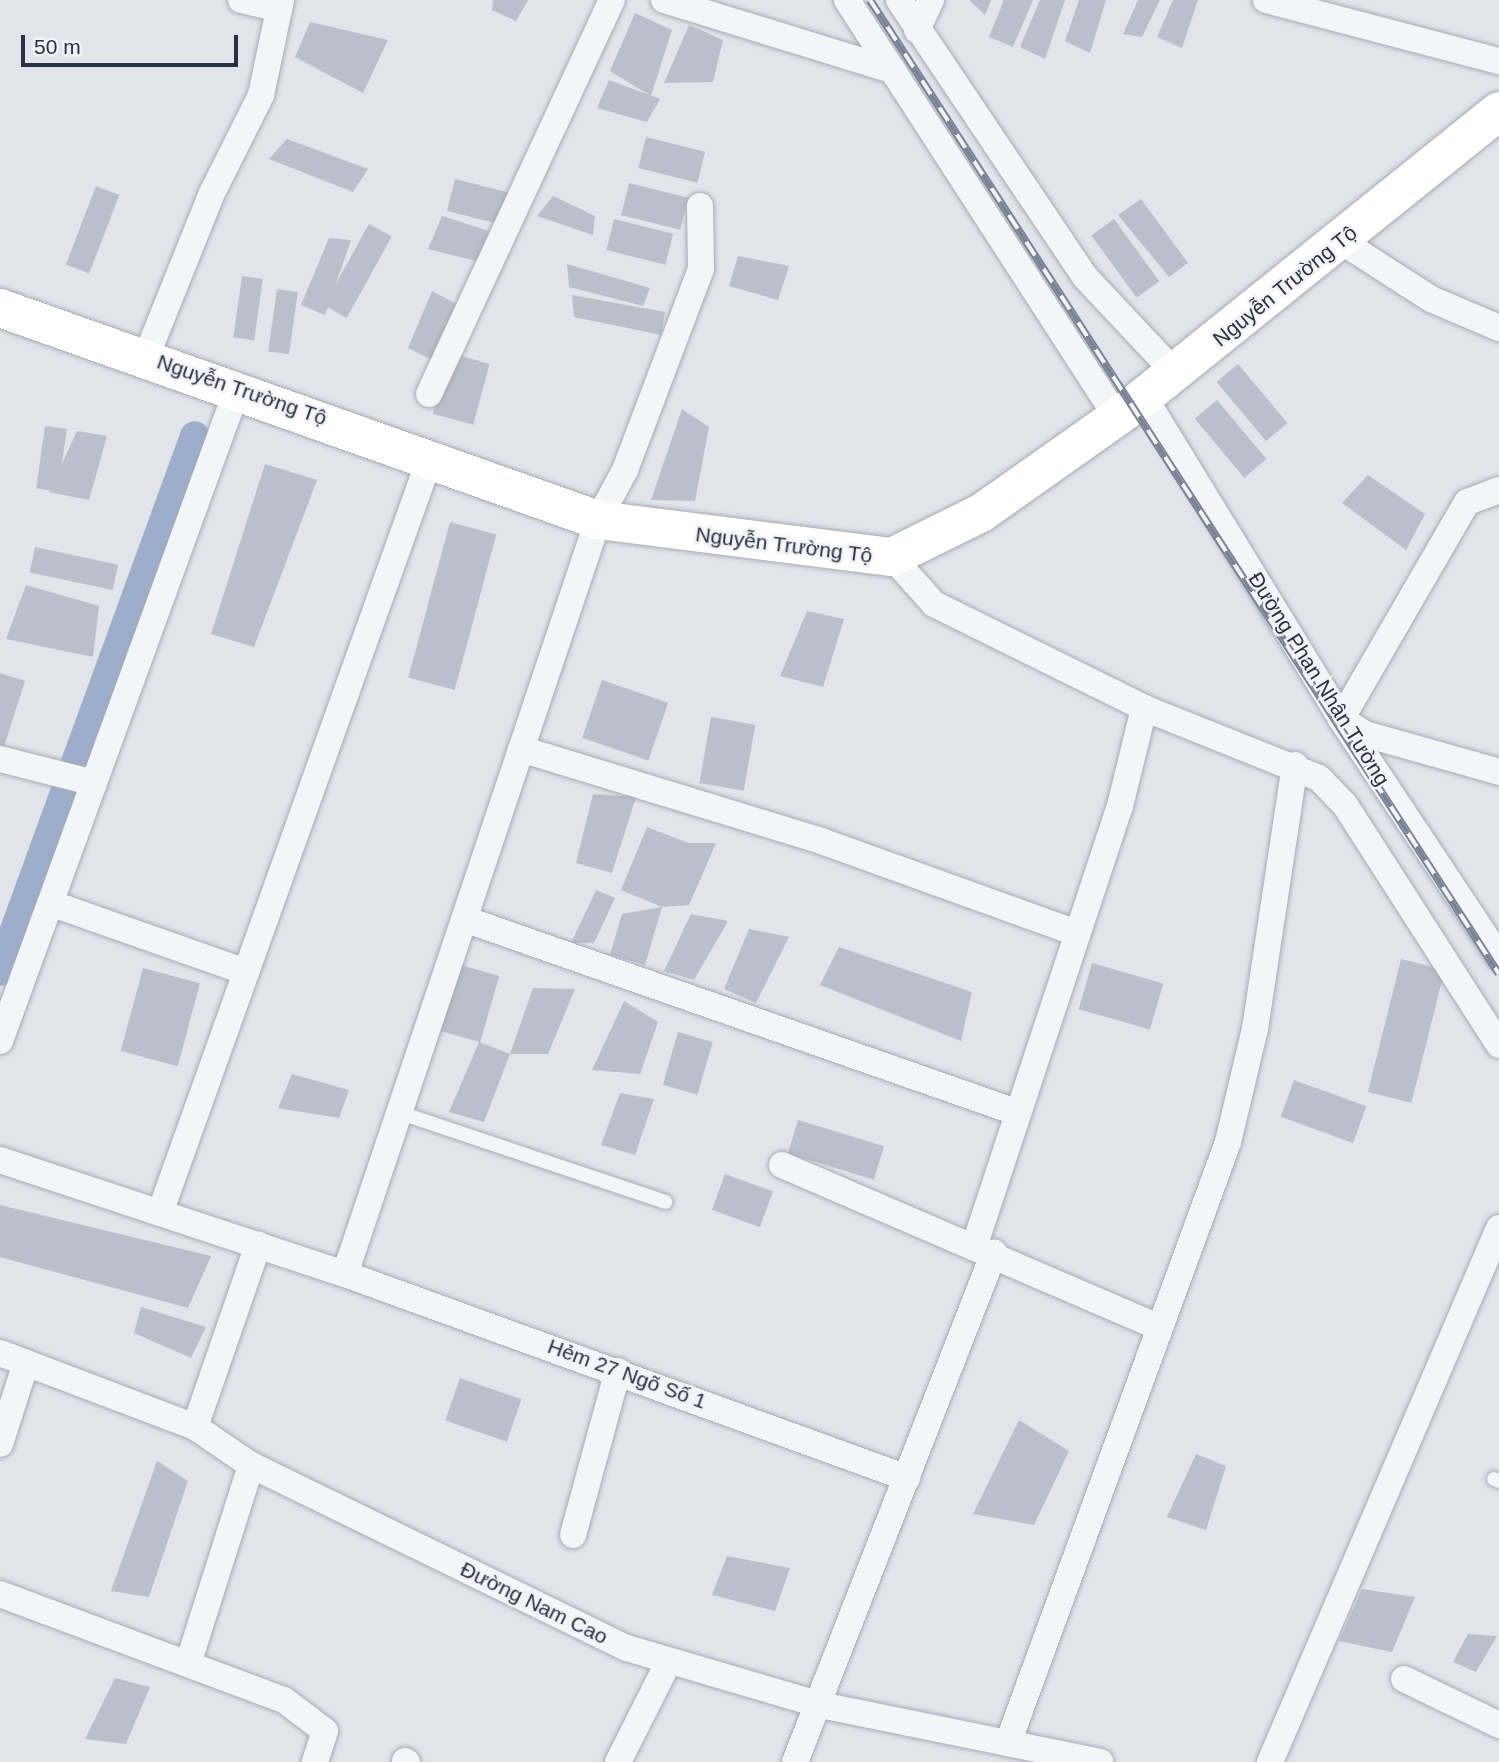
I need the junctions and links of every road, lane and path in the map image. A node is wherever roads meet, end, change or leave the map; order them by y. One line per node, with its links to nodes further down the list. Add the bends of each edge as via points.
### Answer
1 (241, 0): 8 (street)
2 (612, 0): 20 (street)
3 (664, 0): 11 (street)
4 (847, 0): 11 (street, Đường Phan Nhân Tường)
5 (899, 0): 9 (street)
6 (931, 0): 9 (street)
7 (1266, 0): 10 (street)
8 (280, 5): 17 (street, via 261,95 211,195)
9 (917, 30): 18 (street, via 1085,277)
10 (1499, 61)
11 (892, 70): 21 (street, Đường Phan Nhân Tường)
12 (1499, 111): 14 (main road, Nguyễn Trường Tộ)
13 (701, 206): 24 (street, via 701,269 625,470)
14 (1341, 241): 16 (street, via 1431,299); 18 (main road, Nguyễn Trường Tộ)
15 (0, 308): 17 (main road, Nguyễn Trường Tộ)
16 (1499, 328)
17 (146, 357): 19 (main road, Nguyễn Trường Tộ)
18 (1175, 373): 21 (main road, Nguyễn Trường Tộ)
19 (238, 387): 22 (main road, Nguyễn Trường Tộ); 32 (street)
20 (429, 394)
21 (1130, 406): 25 (main road, Nguyễn Trường Tộ, via 981,513); 27 (street, Đường Phan Nhân Tường)
22 (430, 458): 24 (main road, Nguyễn Trường Tộ); 37 (street)
23 (1499, 490): 27 (street, via 1466,502)
24 (598, 520): 25 (main road, Nguyễn Trường Tộ); 28 (street)
25 (892, 557): 26 (street, via 934,604)
26 (1144, 708): 30 (street); 35 (street, via 1120,806)
27 (1341, 719): 31 (street, via 1365,734); 36 (street, Đường Phan Nhân Tường)
28 (521, 749): 34 (street); 35 (street, via 794,833)
29 (0, 759): 32 (street)
30 (1295, 765): 39 (street, via 1319,778 1345,805); 50 (street, via 1255,1029 1228,1142)
31 (1499, 772)
32 (93, 783): 33 (street)
33 (50, 903): 37 (street); 38 (street)
34 (467, 920): 40 (street); 41 (street)
35 (1077, 933): 40 (street)
36 (1499, 957)
37 (246, 972): 45 (street)
38 (0, 1041)
39 (1499, 1045)
40 (1016, 1112): 48 (street)
41 (401, 1113): 44 (lane); 49 (street)
42 (0, 1160): 45 (street, Hẻm 27 Ngõ Số 1)
43 (782, 1166): 48 (street)
44 (665, 1202)
45 (160, 1213): 47 (street, Hẻm 27 Ngõ Số 1)
46 (1499, 1228): 70 (street)
47 (258, 1245): 49 (street, Hẻm 27 Ngõ Số 1); 54 (street)
48 (985, 1248): 50 (street); 57 (street)
49 (345, 1274): 53 (street, Hẻm 27 Ngõ Số 1)
50 (1158, 1327): 65 (street)
51 (0, 1353): 52 (street, Đường Nam Cao)
52 (26, 1363): 54 (street, Đường Nam Cao); 55 (street)
53 (618, 1371): 57 (street, Hẻm 27 Ngõ Số 1); 58 (street)
54 (195, 1427): 56 (street, Đường Nam Cao)
55 (0, 1444)
56 (251, 1465): 60 (street, Đường Nam Cao, via 627,1648); 61 (street)
57 (908, 1478): 63 (street)
58 (573, 1535)
59 (0, 1594): 61 (street)
60 (669, 1661): 63 (street, Đường Nam Cao); 67 (street)
61 (188, 1664): 66 (street, via 315,1717 325,1731)
62 (1404, 1679): 64 (street)
63 (821, 1705): 65 (street, Đường Nam Cao); 68 (street)
64 (1499, 1726)
65 (1008, 1743): 69 (street, Đường Nam Cao)
66 (315, 1762)
67 (618, 1762)
68 (795, 1762)
69 (1100, 1762)
70 (1270, 1762)

